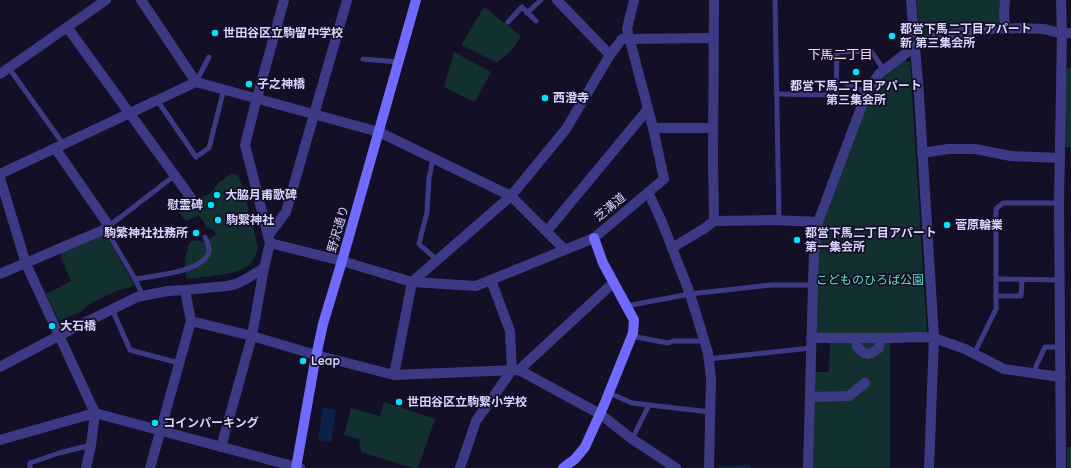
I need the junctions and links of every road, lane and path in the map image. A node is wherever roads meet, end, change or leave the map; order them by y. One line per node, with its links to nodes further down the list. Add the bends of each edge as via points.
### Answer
1 (106, 0): 17 (street)
2 (141, 0): 30 (street)
3 (284, 0): 35 (street)
4 (347, 0): 39 (street)
5 (416, 0): 26 (street, 野沢通り)
6 (541, 0): 14 (lane)
7 (557, 0): 23 (street)
8 (634, 0): 21 (street, 芝溝道, via 627,29)
9 (714, 0): 20 (street)
10 (776, 0): 34 (lane)
11 (911, 0): 22 (street)
12 (1005, 0): 18 (street)
13 (1061, 0): 19 (street)
14 (527, 13): 15 (lane); 16 (lane, via 522,8)
15 (536, 21)
16 (508, 22)
17 (66, 28): 27 (street); 38 (street)
18 (1005, 29): 19 (street, via 1046,29); 22 (street, via 958,33 919,43)
19 (1066, 33): 45 (street)
20 (714, 38): 21 (street); 41 (street)
21 (629, 39): 23 (street, via 622,39); 37 (street, 芝溝道)
22 (915, 47): 28 (street); 44 (street)
23 (610, 55): 51 (street, via 566,129)
24 (209, 57): 30 (lane)
25 (363, 59): 26 (lane)
26 (398, 62): 42 (street, 野沢通り)
27 (9, 68): 29 (street); 43 (lane, via 61,141)
28 (884, 70): 33 (street); 34 (lane, via 871,51 837,52 836,95)
29 (0, 74)
30 (196, 82): 32 (street); 36 (street)
31 (847, 85): 33 (lane)
32 (224, 89): 35 (street); 36 (lane, via 209,148 196,157)
33 (867, 92): 56 (street)
34 (777, 94): 54 (lane)
35 (257, 98): 39 (street); 61 (street, via 245,145)
36 (157, 100): 38 (street)
37 (648, 109): 40 (street, 芝溝道); 58 (street)
38 (129, 113): 43 (street); 48 (street)
39 (314, 115): 42 (street); 61 (street, via 286,212)
40 (653, 128): 41 (street); 50 (street, 芝溝道, via 664,178)
41 (713, 128): 55 (street)
42 (379, 132): 46 (street); 65 (street, 野沢通り)
43 (59, 147): 47 (street); 57 (street)
44 (922, 153): 45 (street, via 948,149 975,149 1011,156); 89 (street)
45 (1060, 158): 53 (street)
46 (433, 159): 51 (street); 64 (lane, via 427,212 419,244)
47 (0, 174)
48 (174, 176): 52 (street); 57 (lane)
49 (0, 178): 66 (street)
50 (648, 192): 60 (street, 芝溝道); 62 (street)
51 (511, 196): 58 (street); 64 (street)
52 (191, 198)
53 (1059, 203): 70 (lane, via 1003,203 996,209); 73 (street)
54 (779, 220): 55 (street); 56 (street)
55 (714, 221): 62 (street)
56 (818, 222): 76 (street)
57 (109, 226): 66 (street); 69 (lane, via 108,233)
58 (547, 231): 63 (street)
59 (205, 237): 69 (lane, via 209,251 200,263 182,271)
60 (594, 238): 63 (street); 75 (street, 芝溝道)
61 (269, 240): 65 (street); 67 (street)
62 (672, 248): 78 (street)
63 (565, 250): 71 (street)
64 (437, 260): 74 (street)
65 (342, 261): 74 (street); 94 (street, 野沢通り)
66 (26, 264): 68 (street); 84 (street)
67 (264, 268): 77 (street, via 236,284); 85 (street)
68 (0, 274)
69 (135, 279): 79 (lane)
70 (996, 279): 72 (lane); 80 (lane)
71 (491, 280): 74 (street, via 476,286); 98 (street, via 510,331)
72 (1022, 280): 73 (lane); 80 (lane, via 1021,296)
73 (1060, 280): 92 (street)
74 (412, 282): 100 (street)
75 (613, 282): 81 (street, 芝溝道); 98 (street)
76 (812, 285): 78 (lane, via 771,285); 91 (street)
77 (185, 290): 79 (street); 83 (street)
78 (690, 294): 81 (lane); 90 (street)
79 (143, 296): 82 (street)
80 (996, 296): 93 (lane, via 996,309)
81 (626, 306): 86 (street, 芝溝道, via 634,320)
82 (112, 309): 84 (street); 96 (lane, via 130,350)
83 (191, 321): 85 (street); 96 (street)
84 (60, 335): 97 (street); 107 (street)
85 (252, 336): 94 (street); 113 (street)
86 (631, 336): 90 (lane, via 668,343); 103 (street, 芝溝道)
87 (856, 338): 88 (street); 88 (street, via 857,347 866,356 879,348); 91 (street)
88 (880, 338): 89 (street)
89 (934, 338): 93 (street); 123 (street)
90 (704, 341): 95 (street)
91 (811, 343): 95 (lane); 104 (street)
92 (1061, 347): 99 (lane, via 1045,347); 101 (street)
93 (974, 354): 99 (street, via 1004,368)
94 (316, 355): 100 (street); 117 (street, 野沢通り)
95 (708, 359): 106 (street, via 711,378)
96 (179, 363): 109 (street)
97 (0, 367)
98 (515, 370): 100 (street); 108 (street); 118 (street, via 476,421)
99 (1034, 373): 101 (street)
100 (394, 375)
101 (1060, 376): 124 (street)
102 (865, 383): 104 (street, via 849,396)
103 (609, 393): 105 (lane, via 632,403); 108 (street, 芝溝道)
104 (810, 397): 122 (street)
105 (649, 405): 106 (lane); 110 (lane)
106 (710, 412): 121 (street)
107 (95, 413): 109 (street); 111 (street); 112 (street)
108 (600, 414): 110 (street); 119 (street, 芝溝道, via 585,447)
109 (161, 430): 113 (street); 116 (street)
110 (632, 439): 120 (street)
111 (0, 440)
112 (91, 445): 114 (lane, via 30,463); 115 (street)
113 (222, 446): 117 (street)
114 (30, 468)
115 (86, 468)
116 (150, 468)
117 (297, 468)
118 (460, 468)
119 (563, 468)
120 (676, 468)
121 (709, 468)
122 (808, 468)
123 (929, 468)
124 (1061, 468)

